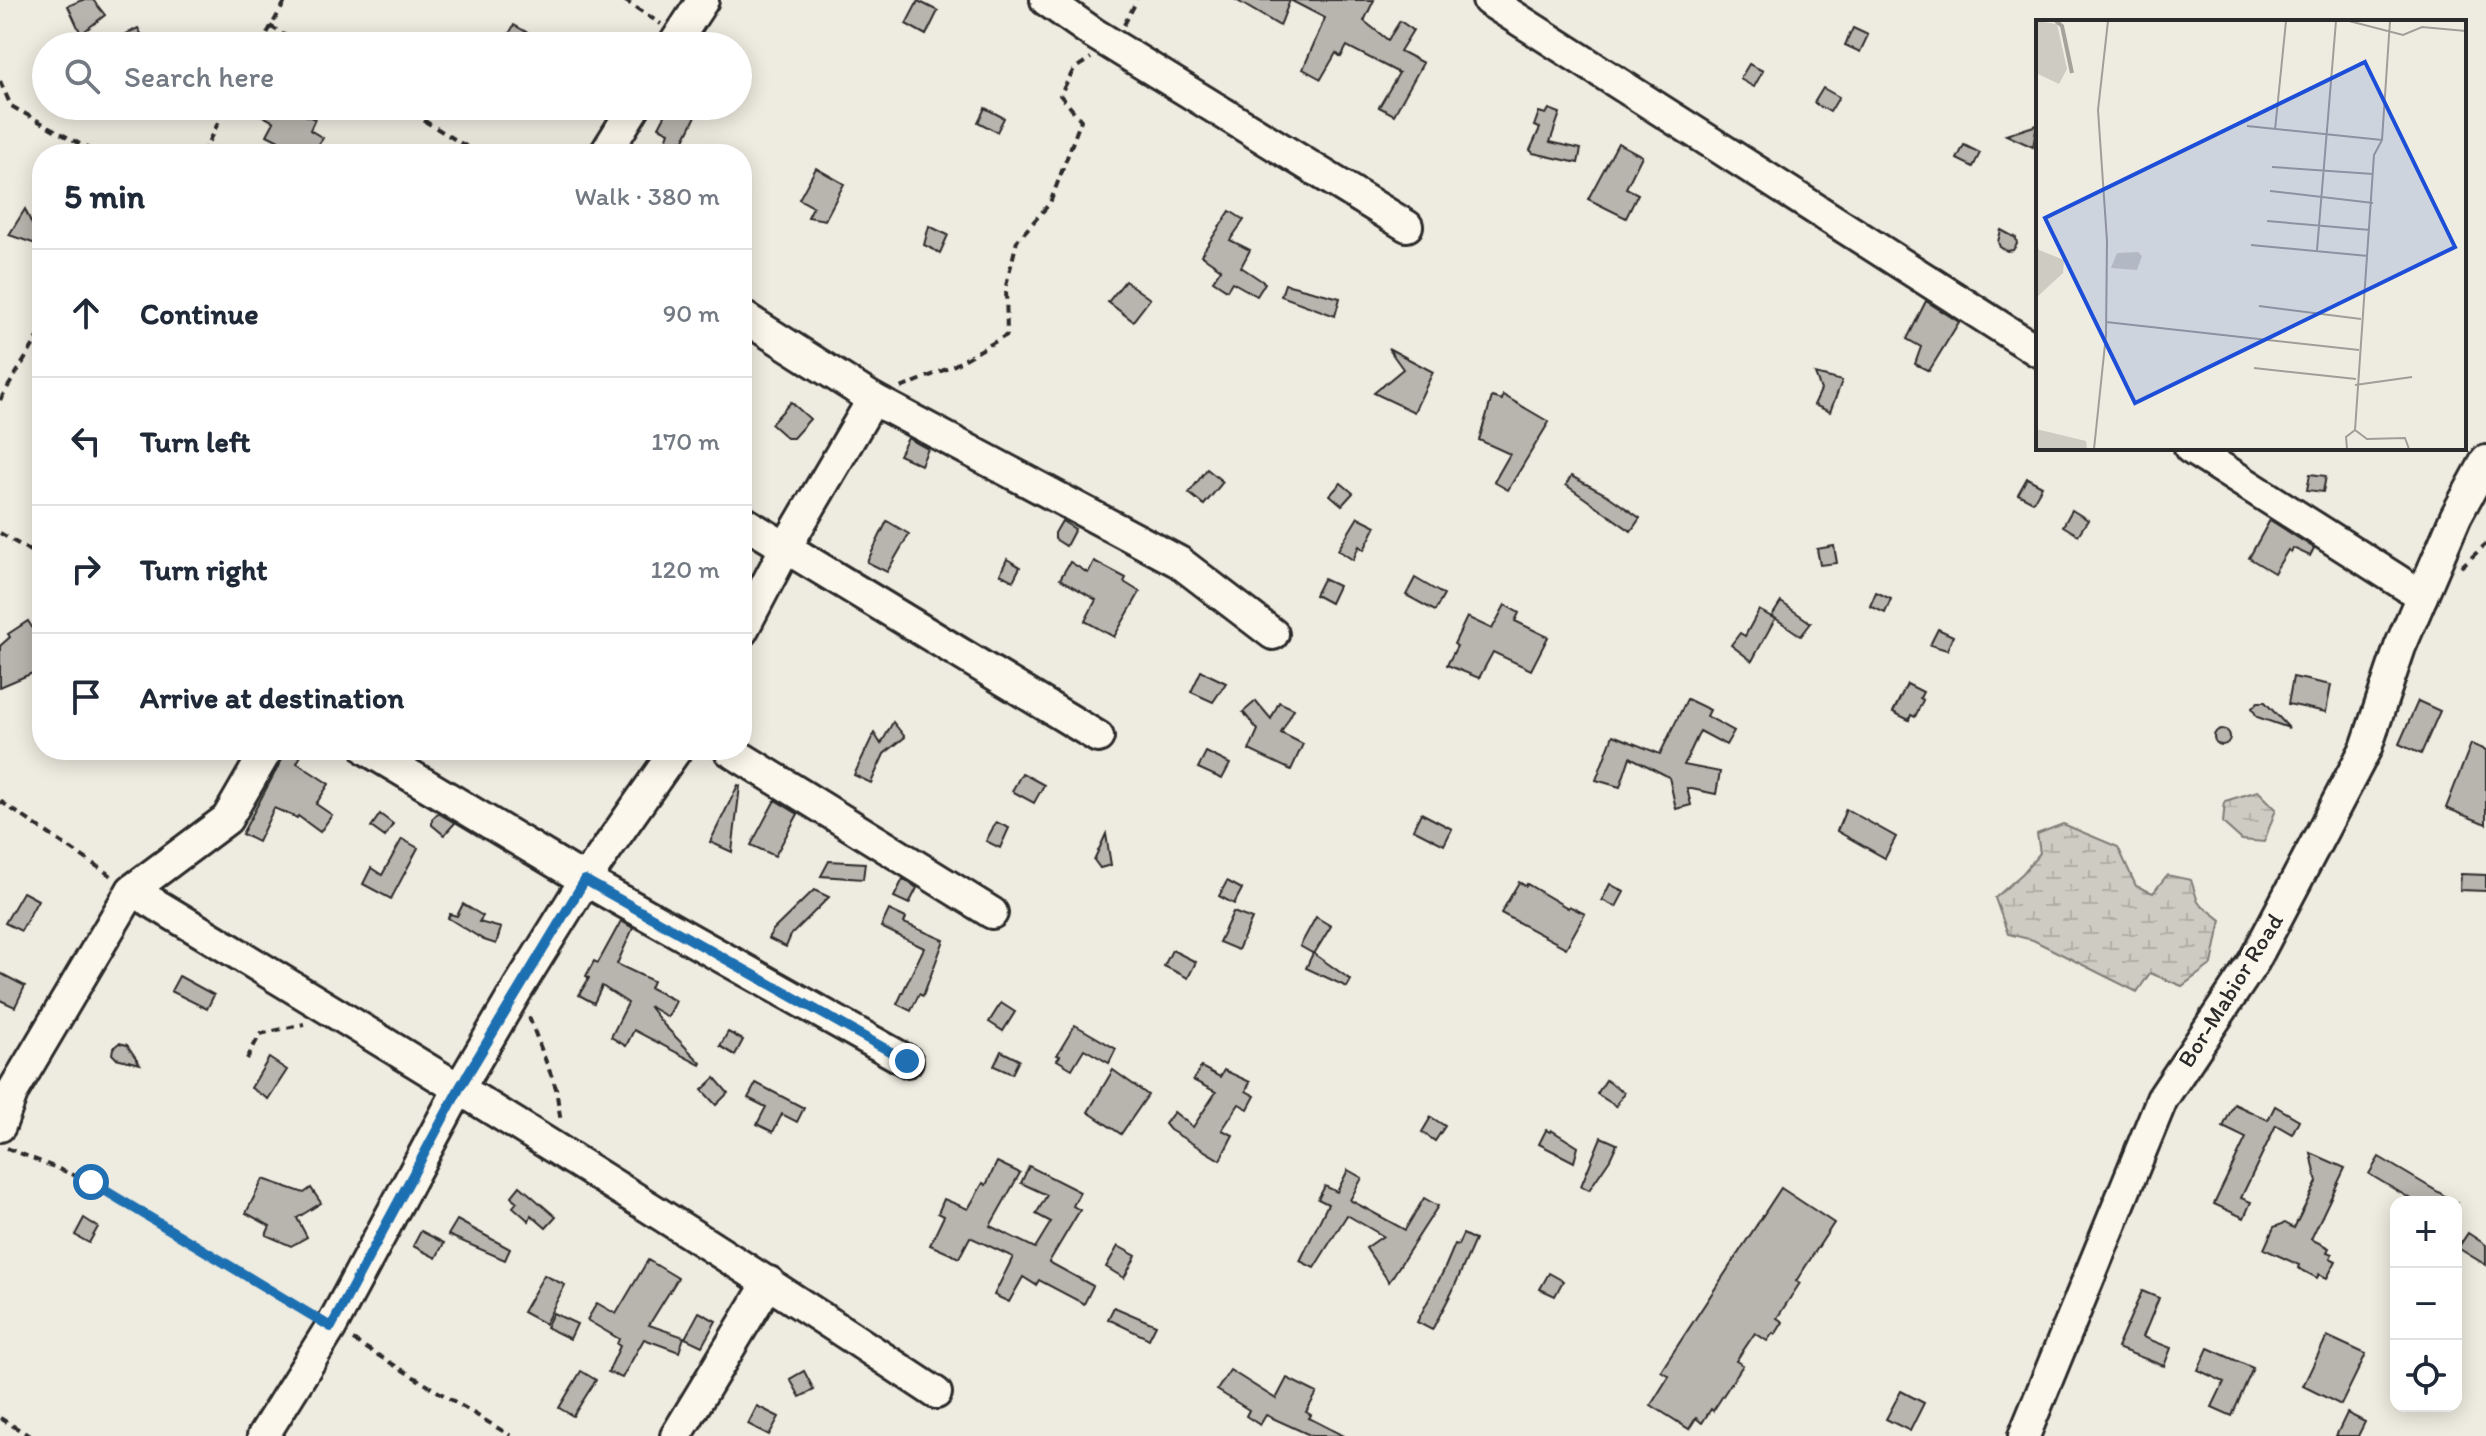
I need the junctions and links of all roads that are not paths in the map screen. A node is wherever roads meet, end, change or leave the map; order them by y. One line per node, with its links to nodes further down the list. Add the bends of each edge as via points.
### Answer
1 (703, 0): 4 (street)
2 (1046, 0): 7 (street)
3 (1488, 0): 9 (street)
4 (682, 32)
5 (626, 120): 6 (street)
6 (611, 144)
7 (1407, 226)
8 (752, 322): 10 (street)
9 (2036, 350)
10 (873, 399): 14 (street); 17 (street, via 1179,562)
11 (2193, 450): 15 (street)
12 (2486, 461): 15 (street, Bor-Mabior Road)
13 (752, 527): 14 (street)
14 (786, 547): 16 (street); 18 (street)
15 (2422, 596): 33 (street, Bor-Mabior Road, via 2366,748 2254,961 2162,1099)
16 (752, 612)
17 (1273, 634)
18 (1098, 737)
19 (261, 760): 24 (street, via 227,819)
20 (385, 760): 23 (street)
21 (669, 760): 23 (street)
22 (745, 760): 25 (street)
23 (585, 880): 26 (street); 27 (street)
24 (132, 890): 27 (street); 28 (street, via 13,1091)
25 (992, 913)
26 (907, 1061)
27 (460, 1087): 29 (street); 31 (street, via 331,1327)
28 (0, 1126)
29 (769, 1282): 30 (street); 32 (street)
30 (936, 1393)
31 (263, 1436)
32 (676, 1436)
33 (2024, 1436)

